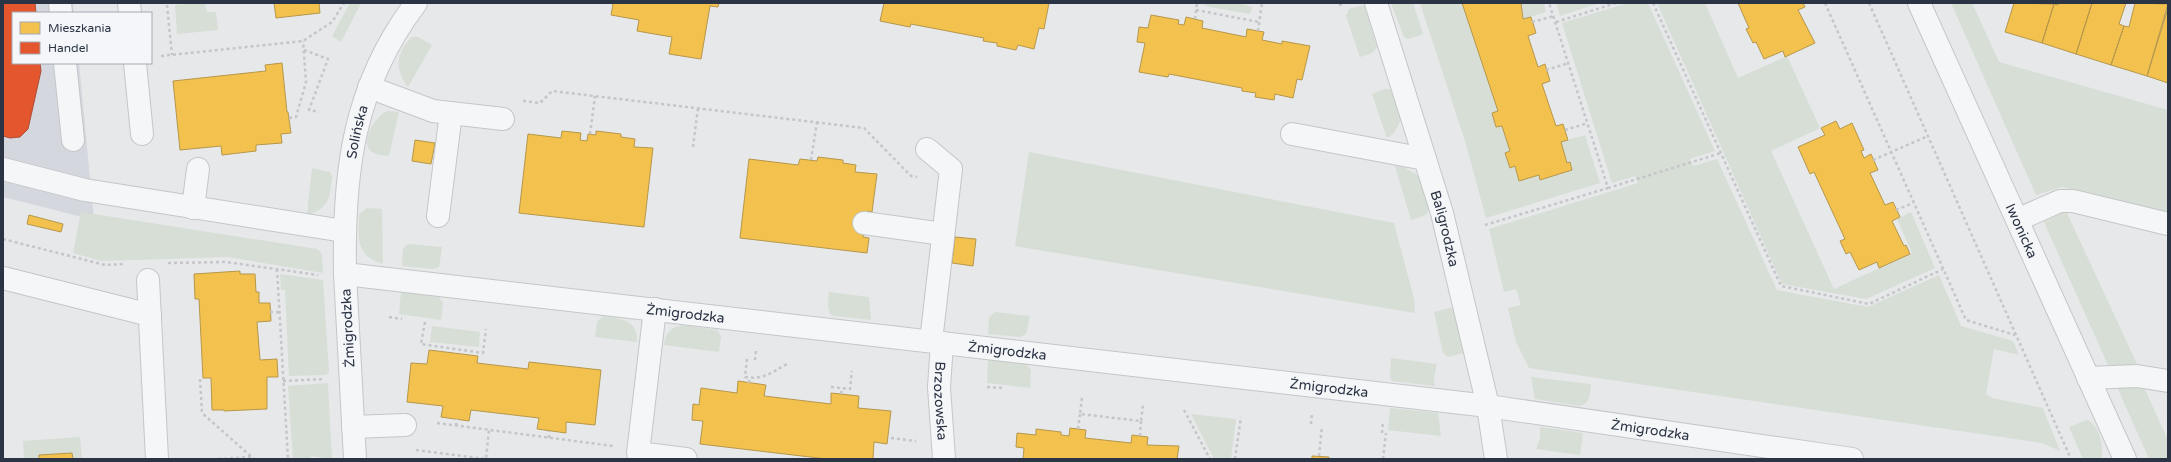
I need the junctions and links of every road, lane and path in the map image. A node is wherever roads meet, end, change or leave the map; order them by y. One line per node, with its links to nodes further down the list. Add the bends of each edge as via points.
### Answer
1 (344, 3): 22 (path, via 332,22)
2 (416, 3): 30 (street, Solińska, via 401,23)
3 (1197, 3): 15 (path)
4 (1262, 3): 18 (path)
5 (1345, 3): 14 (path)
6 (1376, 3): 50 (street, Baligrodzka)
7 (1549, 3): 16 (path)
8 (1616, 3): 20 (path)
9 (1653, 3): 48 (path)
10 (1824, 3): 49 (path)
11 (1869, 3): 44 (path)
12 (1919, 3): 61 (street, Iwonicka)
13 (167, 5): 24 (path)
14 (1339, 5)
15 (1196, 10): 17 (path); 18 (path)
16 (1554, 16): 19 (path); 20 (path)
17 (1195, 19)
18 (1259, 22): 21 (path)
19 (1532, 22)
20 (1556, 22): 26 (path)
21 (1258, 31)
22 (303, 42): 23 (path); 24 (path)
23 (304, 50): 34 (path, via 328,59 309,110); 36 (path, via 306,82 296,117)
24 (172, 55): 25 (path)
25 (158, 56)
26 (1569, 63): 29 (path); 39 (path)
27 (66, 64): 45 (street)
28 (135, 64): 41 (street)
29 (1546, 70)
30 (369, 87): 35 (street, via 433,111); 65 (street, Solińska, via 348,169)
31 (595, 96): 32 (path, via 552,92 540,103); 33 (path); 42 (path)
32 (519, 100)
33 (698, 108): 38 (path); 46 (path)
34 (319, 112)
35 (451, 113): 37 (street); 60 (street)
36 (289, 118)
37 (503, 119)
38 (817, 122): 51 (path); 55 (path, via 864,128 911,176)
39 (1588, 123): 40 (path); 56 (path)
40 (1565, 130)
41 (142, 134)
42 (590, 134)
43 (1292, 134): 50 (street)
44 (1928, 136): 49 (path); 84 (path)
45 (73, 140)
46 (692, 147)
47 (927, 150): 55 (street, via 951,169)
48 (1721, 153): 56 (path); 71 (path, via 1781,286 1869,304)
49 (1891, 153): 52 (path); 57 (path)
50 (1425, 159): 105 (street, Baligrodzka, via 1447,233)
51 (811, 160)
52 (1873, 160)
53 (3, 169): 58 (street, via 85,190)
54 (198, 169): 58 (street)
55 (950, 181): 66 (street, Brzozowska)
56 (1608, 188): 64 (path)
57 (1913, 203): 59 (path); 71 (path)
58 (193, 208): 65 (street)
59 (1896, 210)
60 (438, 216)
61 (2017, 220): 63 (street, via 2060,201 2073,201); 93 (street, Iwonicka)
62 (864, 223): 66 (street)
63 (2168, 224)
64 (1485, 225)
65 (344, 231): 72 (street, Solińska)
66 (943, 234): 85 (street, Brzozowska)
67 (3, 239): 68 (path, via 105,265)
68 (127, 264)
69 (164, 264): 70 (path, via 226,262)
70 (277, 269): 73 (path); 78 (path)
71 (1943, 270): 84 (path, via 1966,320)
72 (346, 274): 76 (street, Żmigrodzka); 115 (street, Żmigrodzka)
73 (320, 276)
74 (3, 278): 79 (street)
75 (148, 280): 79 (street)
76 (655, 309): 85 (street, Żmigrodzka); 132 (street, via 638,453)
77 (270, 312): 78 (path)
78 (279, 312): 88 (path)
79 (150, 315): 128 (street)
80 (389, 317): 81 (path)
81 (402, 319)
82 (425, 322): 83 (path, via 421,344 483,353)
83 (486, 329)
84 (2015, 336): 139 (path)
85 (937, 342): 105 (street, Żmigrodzka); 133 (street, Brzozowska)
86 (747, 359): 92 (path, via 745,377)
87 (787, 364): 92 (path, via 760,379)
88 (282, 367): 89 (path); 96 (path)
89 (277, 368)
90 (852, 371): 100 (path, via 850,389)
91 (332, 378): 96 (path)
92 (750, 378): 97 (path)
93 (2088, 378): 95 (street, via 2137,376); 140 (street, Iwonicka)
94 (200, 379): 127 (path, via 202,413)
95 (2168, 381)
96 (283, 382): 130 (path)
97 (749, 383)
98 (831, 386): 100 (path)
99 (987, 387): 101 (path)
100 (842, 388): 102 (path)
101 (1002, 388)
102 (841, 394)
103 (1082, 398): 107 (path)
104 (1143, 405): 110 (path)
105 (1488, 406): 137 (street, Baligrodzka); 138 (street, Żmigrodzka)
106 (1184, 410): 134 (path)
107 (1080, 414): 110 (path); 116 (path)
108 (1241, 417): 135 (path)
109 (457, 419): 113 (path)
110 (1141, 422): 120 (path)
111 (437, 423): 113 (path)
112 (404, 425): 115 (street)
113 (456, 426): 117 (path)
114 (1322, 426): 126 (path)
115 (353, 427): 131 (street, Żmigrodzka)
116 (1078, 429)
117 (489, 430): 121 (path); 125 (path, via 486,459)
118 (549, 431): 121 (path)
119 (1386, 433): 136 (path)
120 (1140, 436)
121 (549, 438): 124 (path)
122 (891, 438): 123 (path)
123 (924, 442)
124 (613, 446)
125 (416, 450)
126 (1319, 456)
127 (253, 458): 129 (path)
128 (156, 459)
129 (218, 459)
130 (288, 459)
131 (355, 459)
132 (686, 459)
133 (944, 459)
134 (1210, 459)
135 (1235, 459)
136 (1383, 459)
137 (1496, 459)
138 (1851, 459)
139 (2071, 459)
140 (2124, 459)

